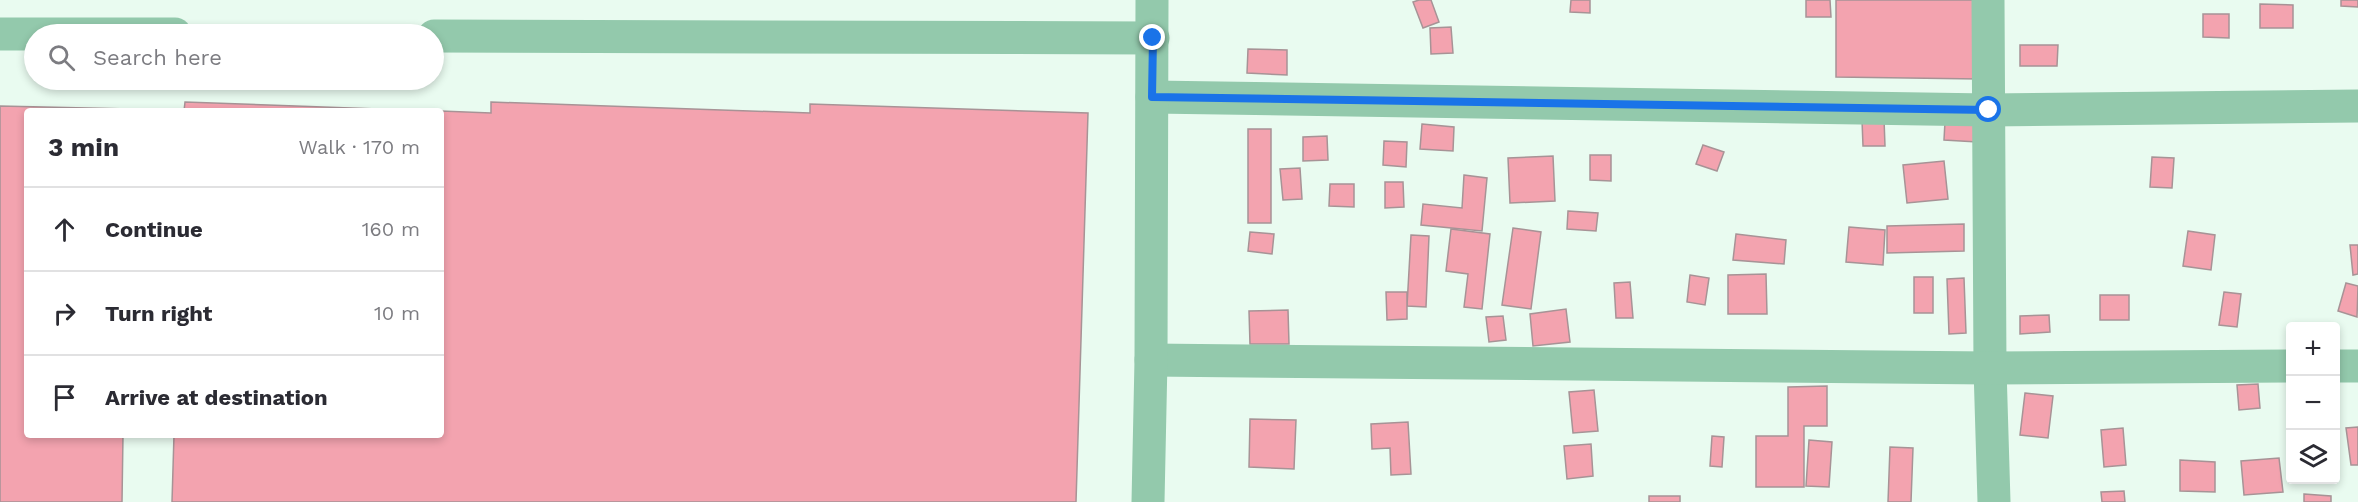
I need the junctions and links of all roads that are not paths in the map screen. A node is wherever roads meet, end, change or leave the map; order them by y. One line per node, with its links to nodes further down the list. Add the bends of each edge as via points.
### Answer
1 (1152, 0): 6 (street)
2 (1988, 0): 9 (street)
3 (0, 34): 4 (street)
4 (24, 34)
5 (444, 36): 6 (street)
6 (1153, 38): 7 (street)
7 (1152, 97): 9 (street); 10 (street)
8 (2358, 106): 9 (street)
9 (1989, 110): 14 (street)
10 (1151, 360): 14 (street); 15 (street)
11 (2286, 366): 14 (street)
12 (2340, 366): 13 (street)
13 (2358, 366)
14 (1990, 368): 16 (street)
15 (1148, 502)
16 (1994, 502)

